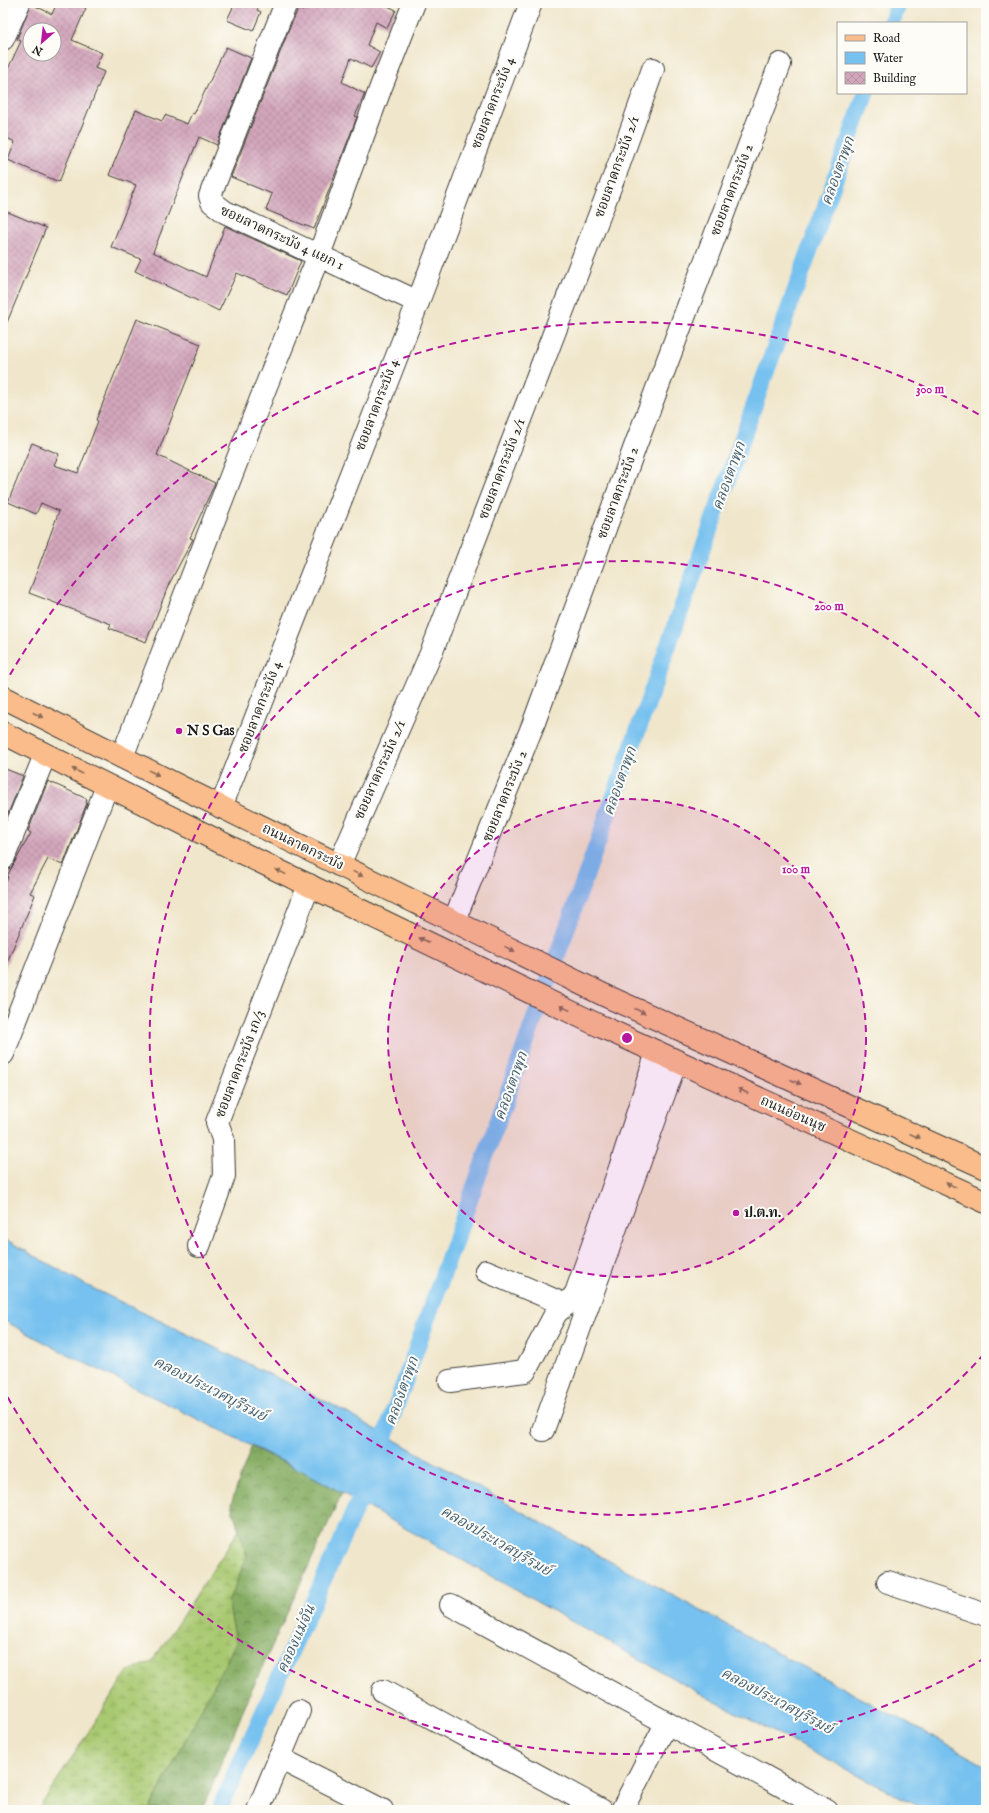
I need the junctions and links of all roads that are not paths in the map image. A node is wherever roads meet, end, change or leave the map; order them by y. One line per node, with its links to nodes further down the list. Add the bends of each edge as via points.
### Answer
1 (19, 3): 5 (street)
2 (286, 3): 8 (street, ซอยลาดกระบัง 4 แยก 1, via 210,196 212,202 224,212)
3 (414, 3): 8 (street)
4 (531, 3): 9 (street, ซอยลาดกระบัง 4)
5 (3, 39)
6 (780, 64): 19 (street, ซอยลาดกระบัง 2, via 533,724)
7 (653, 69): 17 (street, ซอยลาดกระบัง 2/1, via 432,651)
8 (319, 255): 9 (street, ซอยลาดกระบัง 4 แยก 1); 13 (street)
9 (418, 302): 15 (street, ซอยลาดกระบัง 4)
10 (3, 697): 13 (main road, ถนนลาดกระบัง, one-way to 13)
11 (3, 733): 12 (main road)
12 (46, 755): 14 (main road, one-way to 12); 16 (street)
13 (122, 757): 15 (main road, ถนนลาดกระบัง, one-way to 15)
14 (107, 786): 18 (main road, one-way to 14); 20 (street)
15 (221, 807): 17 (main road, ถนนลาดกระบัง)
16 (3, 859)
17 (339, 865): 19 (main road, ถนนลาดกระบัง, one-way to 19)
18 (309, 885): 21 (main road, ถนนอ่อนนุช, one-way to 18); 24 (street, ซอยลาดกระบัง 1ก/3, via 217,1122 222,1139 224,1176)
19 (454, 921): 22 (main road, ถนนลาดกระบัง, one-way to 22, via 604,995)
20 (3, 1054)
21 (666, 1056): 23 (main road, ถนนอ่อนนุช, one-way to 21); 26 (street, via 620,1168 578,1286); 28 (street)
22 (986, 1168)
23 (986, 1202)
24 (199, 1246)
25 (486, 1271): 26 (street)
26 (566, 1305): 27 (street, via 556,1313 525,1371)
27 (450, 1381)
28 (544, 1430)
29 (888, 1582): 31 (street)
30 (451, 1605): 34 (street)
31 (986, 1615)
32 (383, 1690): 38 (street)
33 (299, 1711): 35 (street)
34 (666, 1724): 39 (street); 40 (street)
35 (279, 1758): 36 (street); 37 (street)
36 (258, 1810)
37 (382, 1810)
38 (601, 1810)
39 (622, 1810)
40 (826, 1810)

